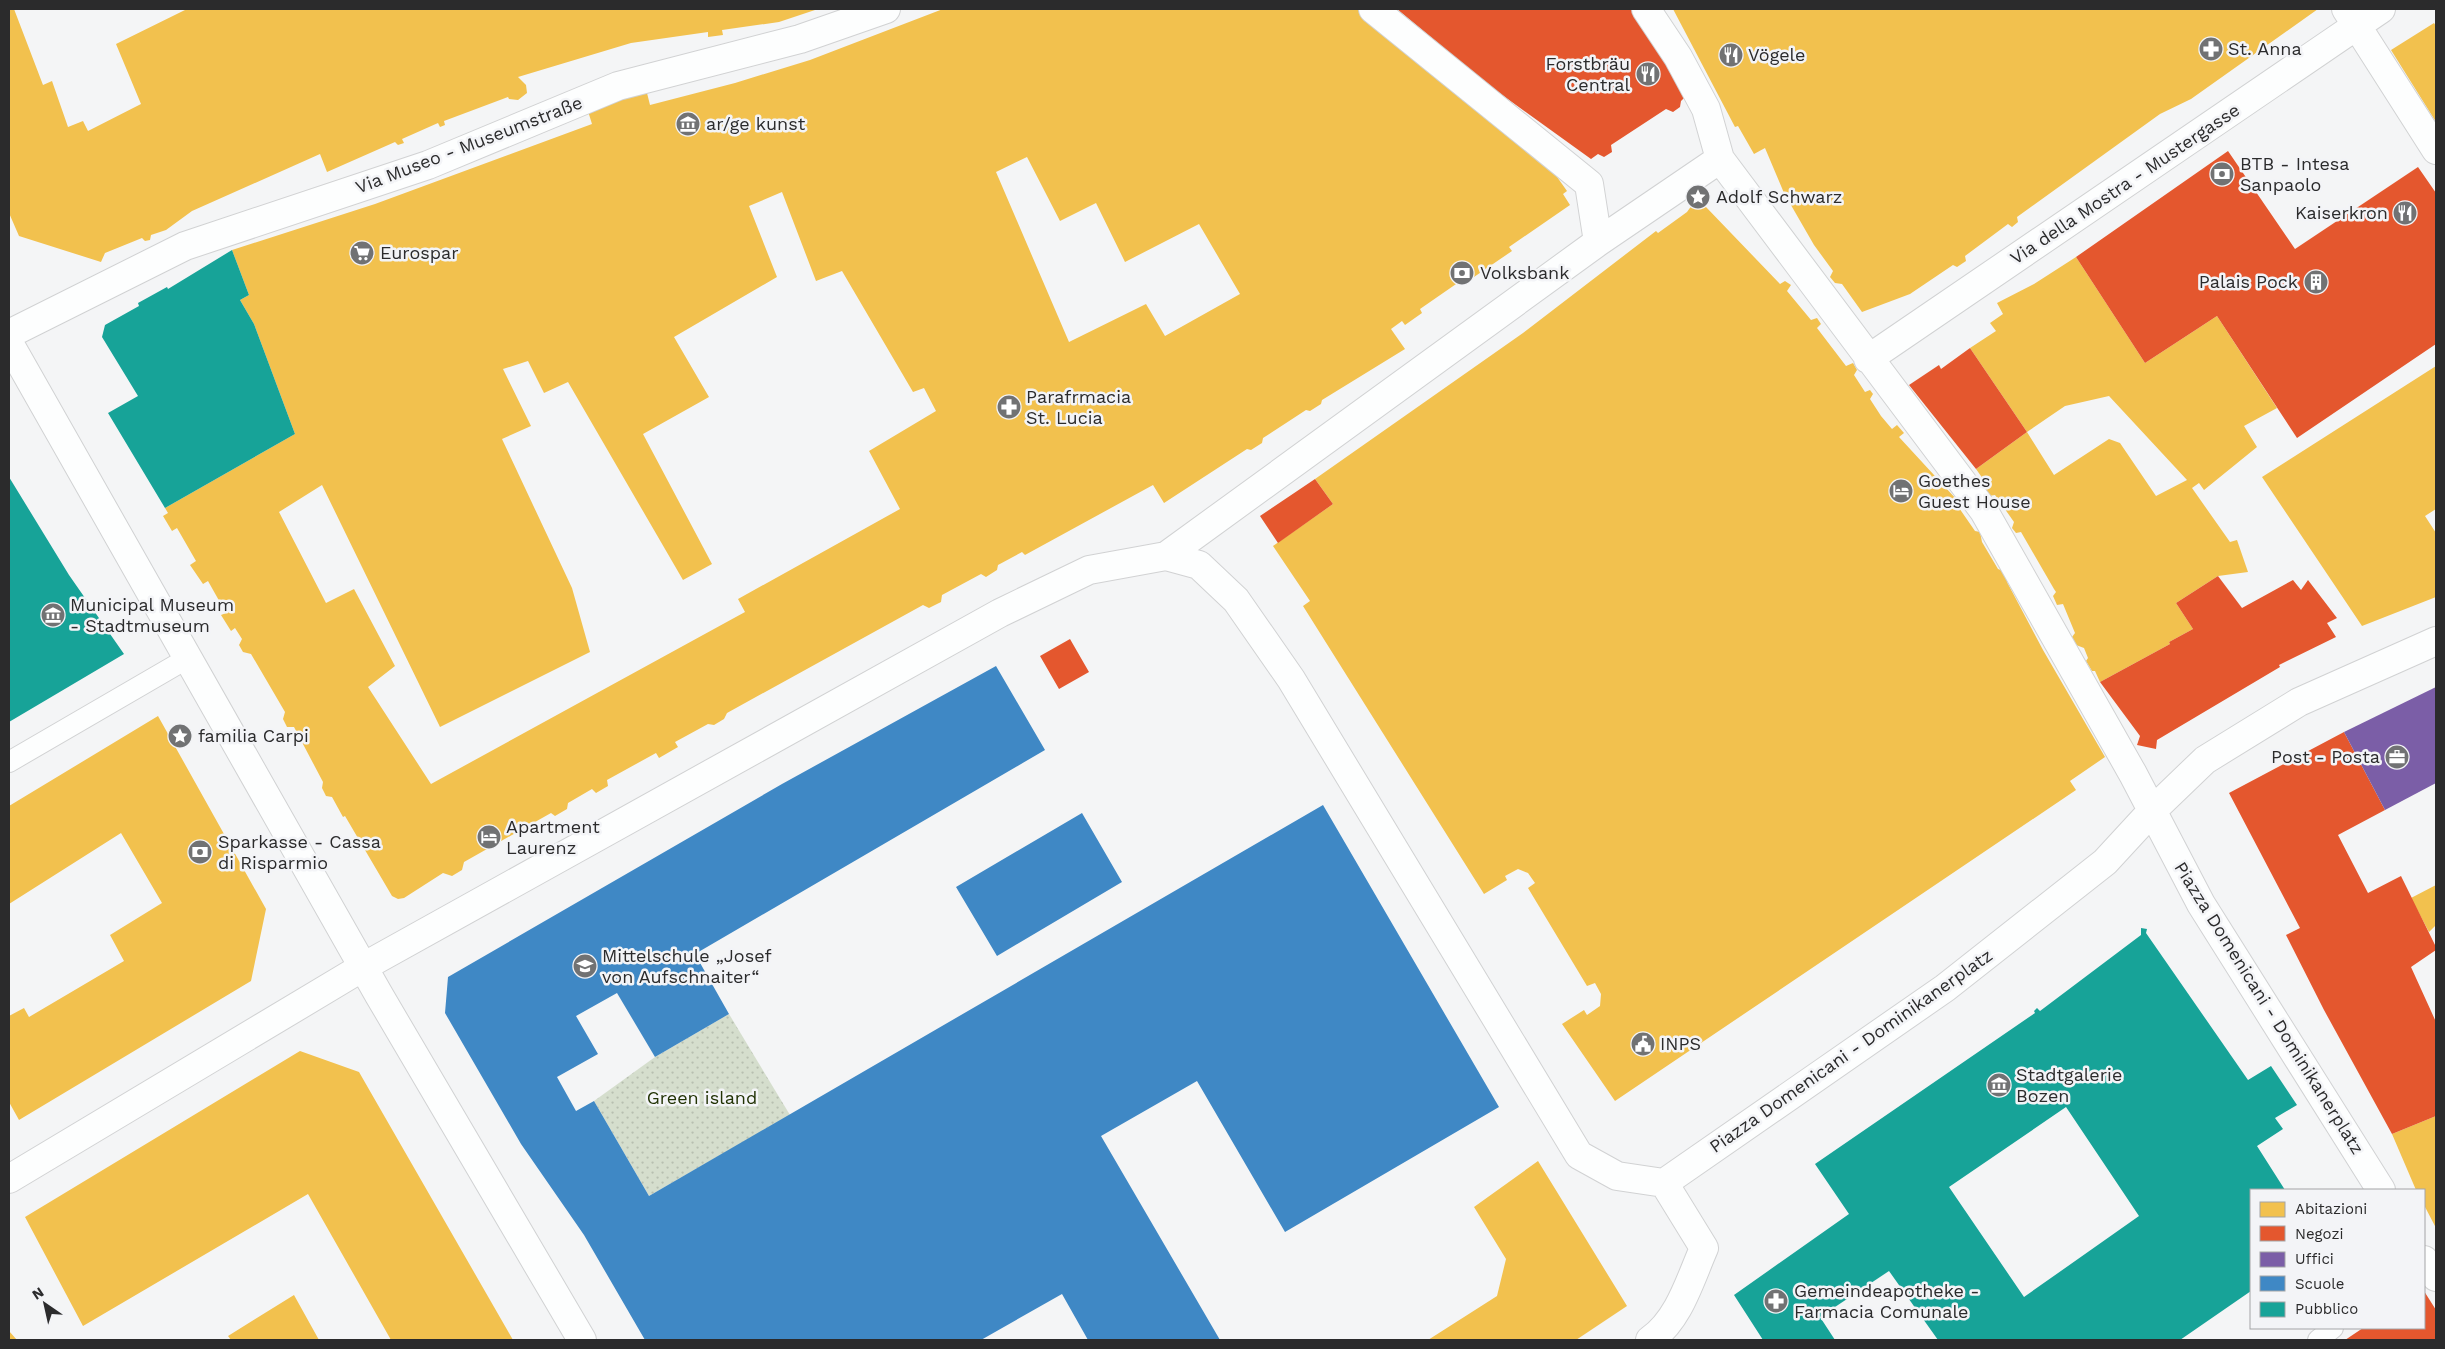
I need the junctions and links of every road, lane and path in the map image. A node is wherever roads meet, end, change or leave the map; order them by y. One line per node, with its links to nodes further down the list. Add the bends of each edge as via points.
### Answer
1 (886, 9): 9 (street, Via Museo - Museumstraße, via 800,39 618,86 428,165 185,246)
2 (1373, 9): 8 (street, via 1589,184)
3 (1646, 9): 7 (street, via 1678,57 1706,109)
4 (2381, 9): 5 (street, Via della Mostra - Mustergasse)
5 (2351, 17): 6 (street); 11 (street, Via della Mostra - Mustergasse)
6 (2436, 150)
7 (1720, 159): 8 (street); 11 (street)
8 (1598, 242): 12 (street)
9 (9, 334)
10 (9, 343): 14 (street)
11 (1868, 359): 16 (street, via 1984,511)
12 (1166, 556): 17 (street, via 1089,570 1000,613); 19 (street, via 1199,565 1236,600 1275,655 1332,743 1579,1155 1617,1176)
13 (2436, 641): 16 (street, via 2299,702 2205,760)
14 (188, 658): 15 (lane); 17 (street)
15 (9, 762)
16 (2152, 811): 19 (street, Piazza Domenicani - Dominikanerplatz, via 2106,862 1945,988); 20 (street, Piazza Domenicani - Dominikanerplatz, via 2201,904)
17 (363, 967): 18 (street); 24 (street)
18 (9, 1178)
19 (1664, 1183): 25 (street, via 1704,1248 1664,1330)
20 (2380, 1189)
21 (2425, 1261): 22 (street)
22 (2436, 1277)
23 (2332, 1329): 26 (lane)
24 (582, 1340)
25 (1650, 1340)
26 (2318, 1340)

